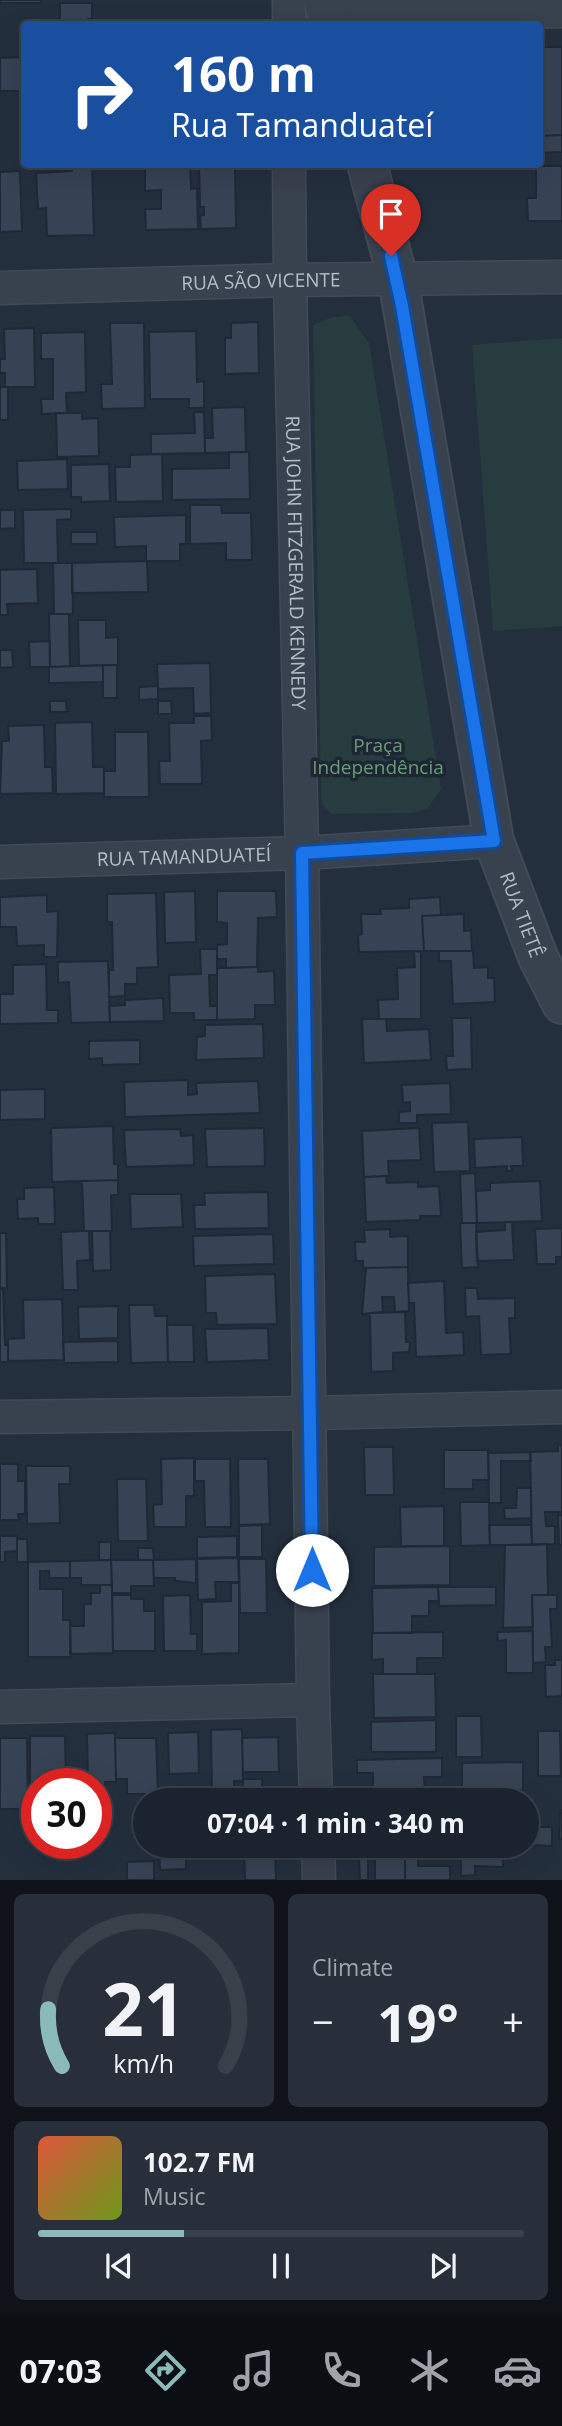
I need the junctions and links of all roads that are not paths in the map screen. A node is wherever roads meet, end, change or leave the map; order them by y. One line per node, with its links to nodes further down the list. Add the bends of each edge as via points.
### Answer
1 (289, 0): 4 (street)
2 (562, 11): 3 (street)
3 (327, 13)
4 (289, 21)
5 (289, 168): 9 (street, RUA JOHN FITZGERALD KENNEDY)
6 (368, 168): 8 (street, RUA TIETÊ)
7 (562, 277): 8 (street, RUA SÃO VICENTE)
8 (398, 279): 9 (street, RUA SÃO VICENTE); 11 (street, RUA TIETÊ)
9 (290, 280): 10 (street, RUA SÃO VICENTE); 12 (street, RUA JOHN FITZGERALD KENNEDY)
10 (0, 288)
11 (494, 841): 12 (street, RUA TAMANDUATEÍ); 14 (street, RUA TIETÊ, via 538,957)
12 (302, 853): 13 (street, RUA TAMANDUATEÍ); 16 (street, RUA JOHN FITZGERALD KENNEDY)
13 (0, 862)
14 (562, 1004)
15 (562, 1407): 16 (street)
16 (311, 1413): 17 (street); 18 (street, RUA JOHN FITZGERALD KENNEDY)
17 (0, 1417)
18 (313, 1700): 19 (street); 20 (street, RUA JOHN FITZGERALD KENNEDY)
19 (0, 1707)
20 (316, 1788)
21 (318, 1858): 22 (street)
22 (319, 1880)

